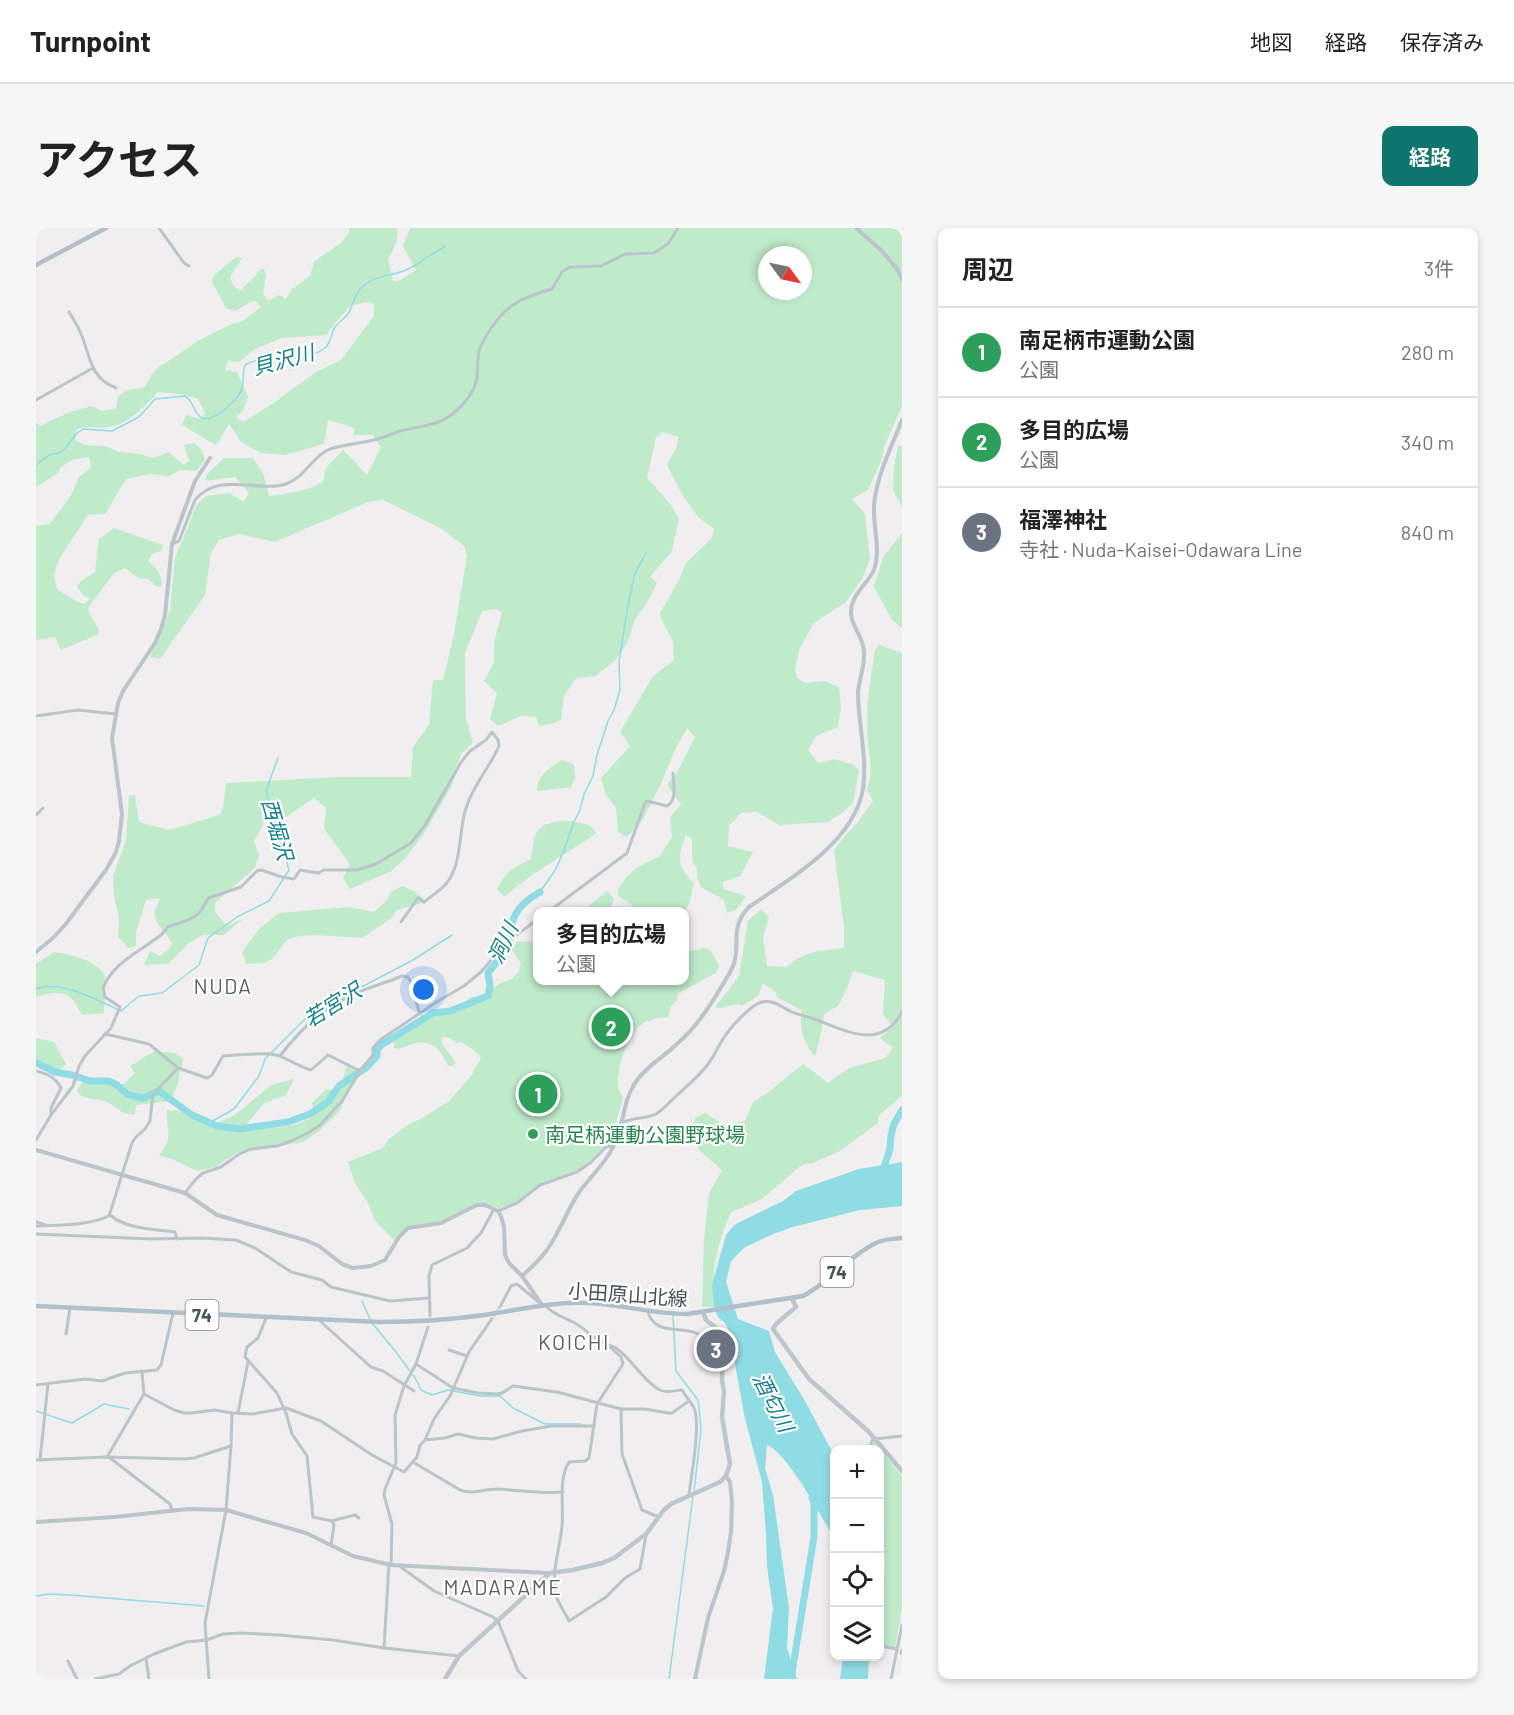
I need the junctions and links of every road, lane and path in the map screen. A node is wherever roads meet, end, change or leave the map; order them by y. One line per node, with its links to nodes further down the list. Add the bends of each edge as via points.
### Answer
1 (106, 228): 5 (main road)
2 (159, 228): 6 (street)
3 (678, 228): 14 (street, via 668,244 654,253 625,254 601,266 570,267 562,272 552,289 506,309 482,344 476,383 448,417 379,439 331,448 286,484 234,483 209,490 195,500 179,540)
4 (856, 228): 7 (street, via 882,250)
5 (36, 265)
6 (189, 266)
7 (902, 279)
8 (69, 312): 9 (street)
9 (93, 368): 10 (street, via 100,380); 11 (street)
10 (116, 388)
11 (36, 399)
12 (902, 420): 32 (street, via 875,491 876,562 852,604 852,617 864,653 858,693 864,780 859,805 844,830 822,854 743,914 737,927 734,966 689,1032 638,1078)
13 (210, 458): 14 (street, via 195,481)
14 (172, 544): 15 (street, via 161,629 123,691)
15 (116, 714): 16 (street, via 78,710); 23 (street, via 112,738 122,814 116,852 65,925)
16 (36, 716)
17 (673, 773): 20 (street, via 673,801 667,806 647,801 627,853)
18 (43, 808): 19 (street)
19 (36, 815)
20 (555, 907)
21 (401, 922): 26 (street, via 418,898 424,902 453,872 465,808 499,746 492,732 462,761 425,825 411,843 397,852 357,870 300,870 294,879 257,871 241,887 208,898 195,918 168,927 116,970 104,985 105,997 120,1007)
22 (533, 922): 25 (street, via 506,942 465,986)
23 (36, 952)
24 (902, 1012): 32 (street, via 884,1031 858,1035 772,1002 762,1002 733,1027 710,1062 663,1108 656,1114)
25 (420, 1014): 27 (street, via 412,982 402,976 357,993 321,1014); 30 (street, via 380,1040)
26 (105, 1034): 28 (street, via 149,1044); 31 (street, via 85,1056 73,1086)
27 (280, 1056): 28 (street, via 223,1056 207,1078); 30 (street, via 311,1070 328,1055)
28 (178, 1068): 36 (street, via 153,1094 150,1121 132,1143)
29 (36, 1071): 31 (street, via 56,1079 60,1088)
30 (360, 1071): 37 (street, via 342,1101 320,1125 291,1141 238,1155 203,1173)
31 (51, 1115): 33 (street)
32 (621, 1123): 34 (street)
33 (36, 1140)
34 (613, 1147): 38 (street, via 605,1148 577,1173 545,1182 517,1203); 44 (street, via 581,1189 551,1245)
35 (36, 1150): 36 (street)
36 (122, 1175): 37 (street); 39 (street)
37 (185, 1193): 38 (street, via 217,1215 305,1240 353,1268 385,1260 408,1228 441,1223 477,1205)
38 (496, 1210): 44 (street, via 504,1227 509,1263); 45 (street, via 468,1248 432,1265)
39 (110, 1215): 40 (street, via 100,1220 51,1226); 43 (street, via 118,1222 175,1232)
40 (36, 1224)
41 (36, 1234): 43 (street)
42 (902, 1238): 46 (main road, 小田原山北線 / 74, via 879,1242 816,1289)
43 (177, 1239): 45 (street, via 236,1240 291,1272 322,1280 331,1287 390,1301)
44 (522, 1276): 48 (street)
45 (429, 1298): 54 (street)
46 (792, 1298): 52 (main road, 小田原山北線 / 74); 81 (main road, via 796,1307 773,1329 809,1379)
47 (501, 1305): 48 (street, via 511,1286 517,1284)
48 (543, 1305): 51 (main road, 小田原山北線 / 74, via 607,1304); 56 (main road, 小田原山北線 / 74, via 414,1322); 61 (street)
49 (36, 1306): 50 (main road, 74)
50 (70, 1308): 53 (main road, 74); 59 (street)
51 (648, 1311): 52 (main road, 小田原山北線 / 74); 60 (street, via 652,1321 662,1327)
52 (703, 1312): 60 (main road)
53 (173, 1313): 55 (main road, 74); 66 (street, via 161,1365 157,1370)
54 (430, 1316)
55 (266, 1318): 56 (main road, 74); 64 (street, via 258,1338 245,1350)
56 (319, 1320): 69 (street, via 371,1367)
57 (491, 1320): 63 (street)
58 (428, 1327): 65 (street)
59 (66, 1334)
60 (723, 1340): 90 (main road, via 722,1418 730,1464)
61 (610, 1347): 73 (street, via 626,1356 656,1388 665,1392 681,1390); 74 (street, via 623,1364)
62 (449, 1350): 63 (street)
63 (467, 1356): 70 (street)
64 (248, 1362): 75 (street, via 273,1388); 78 (street)
65 (416, 1364): 69 (street); 70 (street)
66 (142, 1372): 67 (street, via 102,1381); 72 (street)
67 (48, 1384): 68 (street); 86 (street)
68 (36, 1385)
69 (404, 1386): 71 (street); 88 (street, via 395,1415)
70 (453, 1388): 74 (street, via 498,1394 513,1386 534,1388); 82 (street)
71 (414, 1391)
72 (144, 1395): 77 (street, via 184,1413); 85 (street)
73 (689, 1401): 76 (street, via 672,1413); 92 (street, via 696,1424)
74 (597, 1404): 76 (street); 79 (street)
75 (284, 1407): 78 (street); 88 (street, via 321,1421); 98 (street, via 292,1434 308,1459 313,1517)
76 (621, 1408): 96 (street, via 624,1461 642,1510)
77 (232, 1413): 78 (street); 84 (street)
78 (238, 1414)
79 (594, 1426): 82 (street, via 552,1426 493,1438 458,1434); 91 (street, via 589,1458 568,1464)
80 (902, 1436): 81 (street)
81 (874, 1438): 83 (street); 89 (main road)
82 (425, 1440): 87 (street)
83 (871, 1445)
84 (231, 1446): 85 (street, via 183,1460); 94 (street)
85 (108, 1457): 86 (street); 95 (street, via 170,1504)
86 (38, 1460)
87 (413, 1461): 88 (street, via 404,1472); 91 (street, via 467,1493 499,1489)
88 (394, 1468): 103 (street, via 384,1495 392,1524)
89 (902, 1471)
90 (726, 1476): 92 (main road); 121 (street, via 732,1502 728,1552)
91 (563, 1492): 105 (street, via 562,1523)
92 (689, 1495): 96 (main road, via 671,1504)
93 (879, 1499): 102 (street)
94 (225, 1510): 95 (street); 101 (street, via 290,1528); 108 (street, via 205,1623)
95 (172, 1511): 99 (street)
96 (659, 1517): 100 (main road)
97 (359, 1518): 98 (street, via 355,1515)
98 (331, 1521): 101 (street)
99 (36, 1522)
100 (646, 1534): 105 (main road, via 602,1563); 105 (street, via 640,1569 569,1621 555,1594)
101 (331, 1546): 103 (street)
102 (884, 1553)
103 (390, 1565): 104 (street); 110 (street)
104 (402, 1565): 105 (street); 106 (street, via 434,1591)
105 (552, 1573): 106 (main road)
106 (498, 1621): 112 (main road); 120 (street)
107 (902, 1625): 111 (street)
108 (207, 1640): 110 (street, via 242,1633); 113 (street, via 186,1642); 118 (street)
109 (884, 1647): 111 (street)
110 (384, 1648): 112 (street)
111 (900, 1651): 122 (street)
112 (459, 1656): 119 (main road)
113 (146, 1658): 116 (street, via 119,1674); 117 (street)
114 (68, 1661): 115 (street)
115 (77, 1679)
116 (94, 1679)
117 (149, 1679)
118 (209, 1679)
119 (445, 1679)
120 (525, 1679)
121 (695, 1679)
122 (891, 1679)

